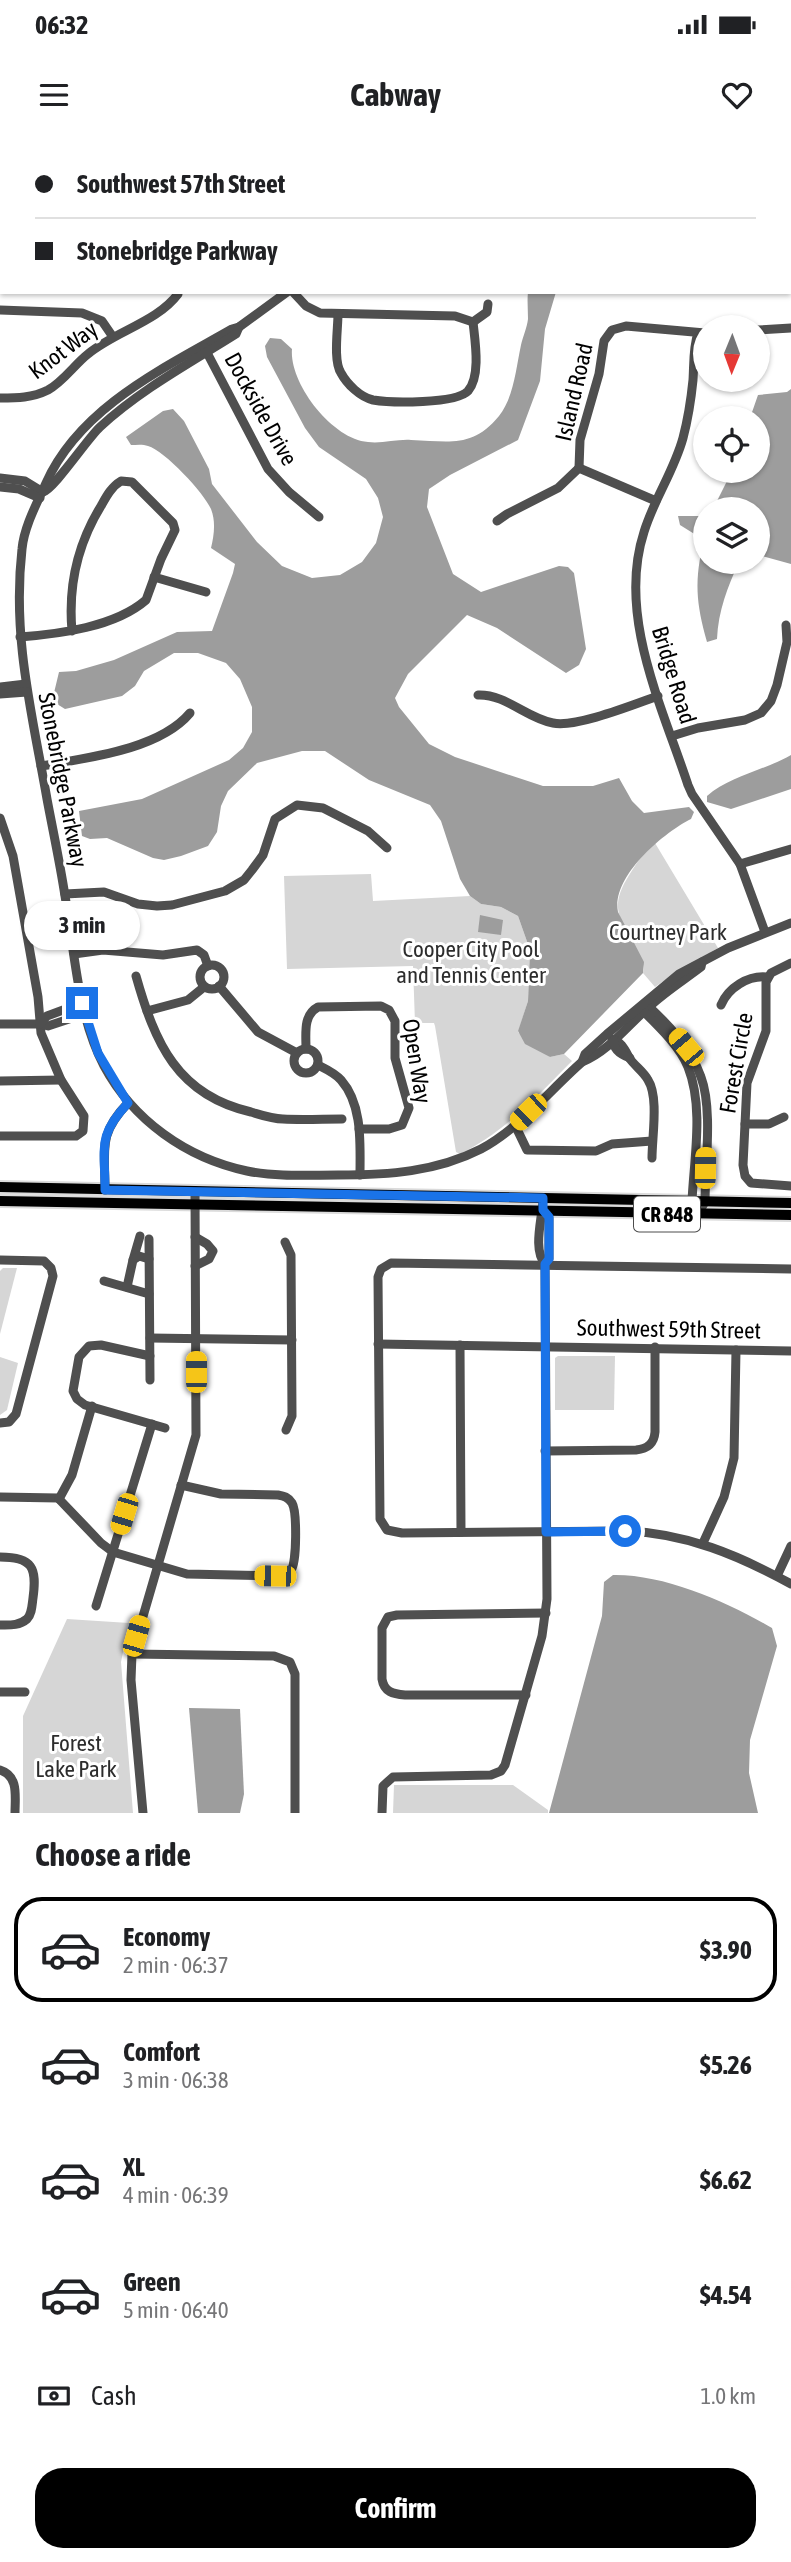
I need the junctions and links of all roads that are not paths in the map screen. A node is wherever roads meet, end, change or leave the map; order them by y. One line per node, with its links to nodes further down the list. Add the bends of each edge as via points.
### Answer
1 (178, 294): 11 (street, Knot Way, via 168,307)
2 (284, 294): 12 (street, Stonebridge Parkway, via 236,334)
3 (295, 294): 6 (street, via 320,313)
4 (488, 304): 7 (street, via 486,313)
5 (0, 310): 11 (street, via 82,313 102,321)
6 (338, 314): 7 (street, via 455,316); 7 (street, via 338,368 354,389 373,400 457,399 473,379)
7 (473, 323)
8 (791, 328): 9 (street)
9 (770, 329)
10 (693, 332): 15 (street, Island Road, via 626,326 612,330 604,341 580,440)
11 (113, 337): 14 (street, Knot Way, via 51,388 34,396)
12 (205, 349): 18 (street, Stonebridge Parkway, via 99,428); 20 (street, Dockside Drive, via 268,469)
13 (693, 362): 19 (street, Bridge Road, via 683,436)
14 (0, 398)
15 (579, 468): 19 (street, Island Road); 21 (street, via 558,488)
16 (0, 478): 18 (street, via 25,481)
17 (0, 487): 18 (street)
18 (42, 495): 26 (street, Stonebridge Parkway, via 22,549)
19 (656, 501): 31 (street, Bridge Road, via 643,533 636,609 640,641)
20 (319, 517)
21 (497, 521)
22 (154, 577): 23 (street); 25 (street, via 146,600 123,614); 25 (street, via 175,530 173,523 136,484 117,484 92,520 79,554 71,588)
23 (206, 592)
24 (786, 625): 33 (street, via 787,642 775,692 761,713)
25 (72, 631): 26 (street)
26 (20, 638): 28 (street, Stonebridge Parkway)
27 (0, 687): 28 (street)
28 (26, 688): 29 (street); 34 (street, Stonebridge Parkway)
29 (0, 694)
30 (478, 695): 31 (street, via 492,695 555,724)
31 (659, 696): 33 (street, Bridge Road)
32 (190, 713): 34 (street, via 170,730 145,741)
33 (672, 736): 38 (street, Bridge Road, via 692,794)
34 (41, 766): 39 (street, Stonebridge Parkway)
35 (0, 818): 55 (street, via 13,856)
36 (387, 848): 39 (street, via 368,831 323,808 297,805 275,819 252,870 225,891 157,906 104,892)
37 (791, 849): 38 (street)
38 (740, 864): 41 (street, Bridge Road)
39 (65, 894): 42 (street, Stonebridge Parkway)
40 (791, 923): 41 (street, Stonebridge Parkway)
41 (765, 932): 51 (street, Stonebridge Parkway, via 702,962)
42 (74, 954): 44 (street, via 103,950 163,956 197,950); 49 (street, Stonebridge Parkway)
43 (791, 963): 46 (street)
44 (208, 966): 47 (street, via 222,970); 48 (street, via 200,974)
45 (136, 976): 52 (street)
46 (767, 977): 50 (street, via 752,978 733,988); 64 (street, Forest Circle, via 766,1031 747,1083)
47 (219, 986): 48 (street); 57 (street, via 258,1032)
48 (204, 987): 52 (street, via 188,1000)
49 (82, 1003): 53 (street, Stonebridge Parkway); 55 (street, via 47,1016)
50 (721, 1005)
51 (644, 1006): 56 (street, Stonebridge Parkway); 76 (street, via 687,1064 692,1082 696,1112); 77 (street, via 686,1047 702,1079 707,1118)
52 (147, 1011): 63 (street, via 176,1069 211,1099 281,1119)
53 (84, 1014): 55 (street, via 48,1026); 61 (street, Stonebridge Parkway, via 105,1067)
54 (0, 1024): 55 (street)
55 (40, 1024): 59 (street)
56 (610, 1037): 65 (street, Stonebridge Parkway); 68 (street, via 622,1056 630,1058 650,1081)
57 (301, 1051): 58 (street, via 316,1054); 58 (street, via 294,1063 298,1071 309,1073); 66 (street, Open Way, via 307,1018 318,1007 382,1006 389,1010 395,1021 397,1068 409,1108 402,1125)
58 (317, 1065): 66 (street, via 341,1080 354,1104)
59 (61, 1080): 60 (street); 67 (street, via 84,1116 80,1135)
60 (0, 1081)
61 (128, 1103): 70 (street, Stonebridge Parkway, via 154,1128 185,1148 247,1171); 73 (street, via 106,1131)
62 (784, 1117): 64 (street, via 769,1124)
63 (342, 1119)
64 (745, 1124): 71 (street, Forest Circle, via 745,1176 756,1185)
65 (514, 1125): 68 (street, via 527,1150 596,1150); 70 (street, Stonebridge Parkway, via 458,1159 426,1169)
66 (359, 1129): 70 (street)
67 (0, 1136)
68 (652, 1141): 69 (street)
69 (652, 1158)
70 (360, 1175)
71 (791, 1186)
72 (0, 1187): 73 (main road, CR 848)
73 (105, 1190): 74 (main road, CR 848)
74 (195, 1191): 79 (street); 80 (main road, CR 848)
75 (0, 1200): 79 (main road, CR 848)
76 (692, 1201): 77 (main road, CR 848); 80 (main road, CR 848); 81 (street)
77 (705, 1202): 78 (main road, CR 848); 81 (street)
78 (791, 1203)
79 (195, 1204): 80 (main road, CR 848); 83 (street)
80 (543, 1204): 81 (main road, CR 848); 88 (street, via 549,1217 549,1259)
81 (698, 1214): 82 (main road, CR 848)
82 (791, 1215)
83 (195, 1237): 89 (street); 89 (street, via 213,1251 209,1259)
84 (285, 1242): 96 (street, via 292,1255)
85 (149, 1259): 87 (street, via 139,1256); 87 (street, via 144,1237); 93 (street)
86 (0, 1260): 106 (street, via 38,1259 51,1268 52,1281 16,1414)
87 (133, 1260): 92 (street)
88 (545, 1264): 90 (street); 97 (street, via 387,1264 378,1277); 99 (street)
89 (195, 1266): 95 (street)
90 (791, 1269)
91 (104, 1281): 92 (street)
92 (127, 1287): 93 (street)
93 (149, 1294): 94 (street)
94 (150, 1338): 95 (street); 103 (street)
95 (196, 1338): 96 (street); 111 (street, via 196,1435)
96 (292, 1339): 109 (street, via 292,1416)
97 (378, 1343): 98 (street, Southwest 59th Street); 114 (street, via 380,1519 387,1530 401,1533)
98 (460, 1345): 99 (street, Southwest 59th Street); 114 (street)
99 (544, 1345): 100 (street, Southwest 59th Street); 110 (street)
100 (655, 1347): 101 (street, Southwest 59th Street); 110 (street, via 655,1432 649,1446)
101 (736, 1350): 102 (street, Southwest 59th Street); 116 (street, via 734,1458 724,1497)
102 (791, 1351)
103 (150, 1356): 104 (street); 105 (street, via 101,1345 86,1348 79,1357 74,1395)
104 (150, 1380)
105 (92, 1406): 107 (street); 113 (street, via 72,1475)
106 (5, 1422)
107 (152, 1424): 108 (street); 118 (street)
108 (165, 1427)
109 (286, 1430)
110 (545, 1451): 115 (street)
111 (181, 1485): 120 (street); 120 (street, via 220,1494 283,1495 295,1514 295,1560 289,1572 281,1575 196,1575)
112 (0, 1497): 113 (street)
113 (58, 1499): 118 (street)
114 (461, 1532): 115 (street)
115 (546, 1532): 116 (street, via 641,1532); 124 (street)
116 (703, 1544): 121 (street)
117 (791, 1546): 121 (street)
118 (113, 1552): 120 (street); 123 (street)
119 (0, 1557): 125 (street, via 26,1561 35,1578 26,1620)
120 (157, 1566): 126 (street)
121 (777, 1576): 122 (street)
122 (791, 1584)
123 (96, 1606)
124 (546, 1613): 129 (street); 129 (street, via 397,1615 386,1619 382,1628 382,1683 387,1691)
125 (0, 1625)
126 (132, 1654): 132 (street); 133 (street, via 290,1661 295,1674)
127 (0, 1692): 128 (street)
128 (25, 1692)
129 (526, 1695): 134 (street, via 501,1771 491,1775 397,1776 383,1788)
130 (0, 1769): 131 (street, via 15,1783)
131 (15, 1813)
132 (143, 1813)
133 (295, 1813)
134 (382, 1813)

